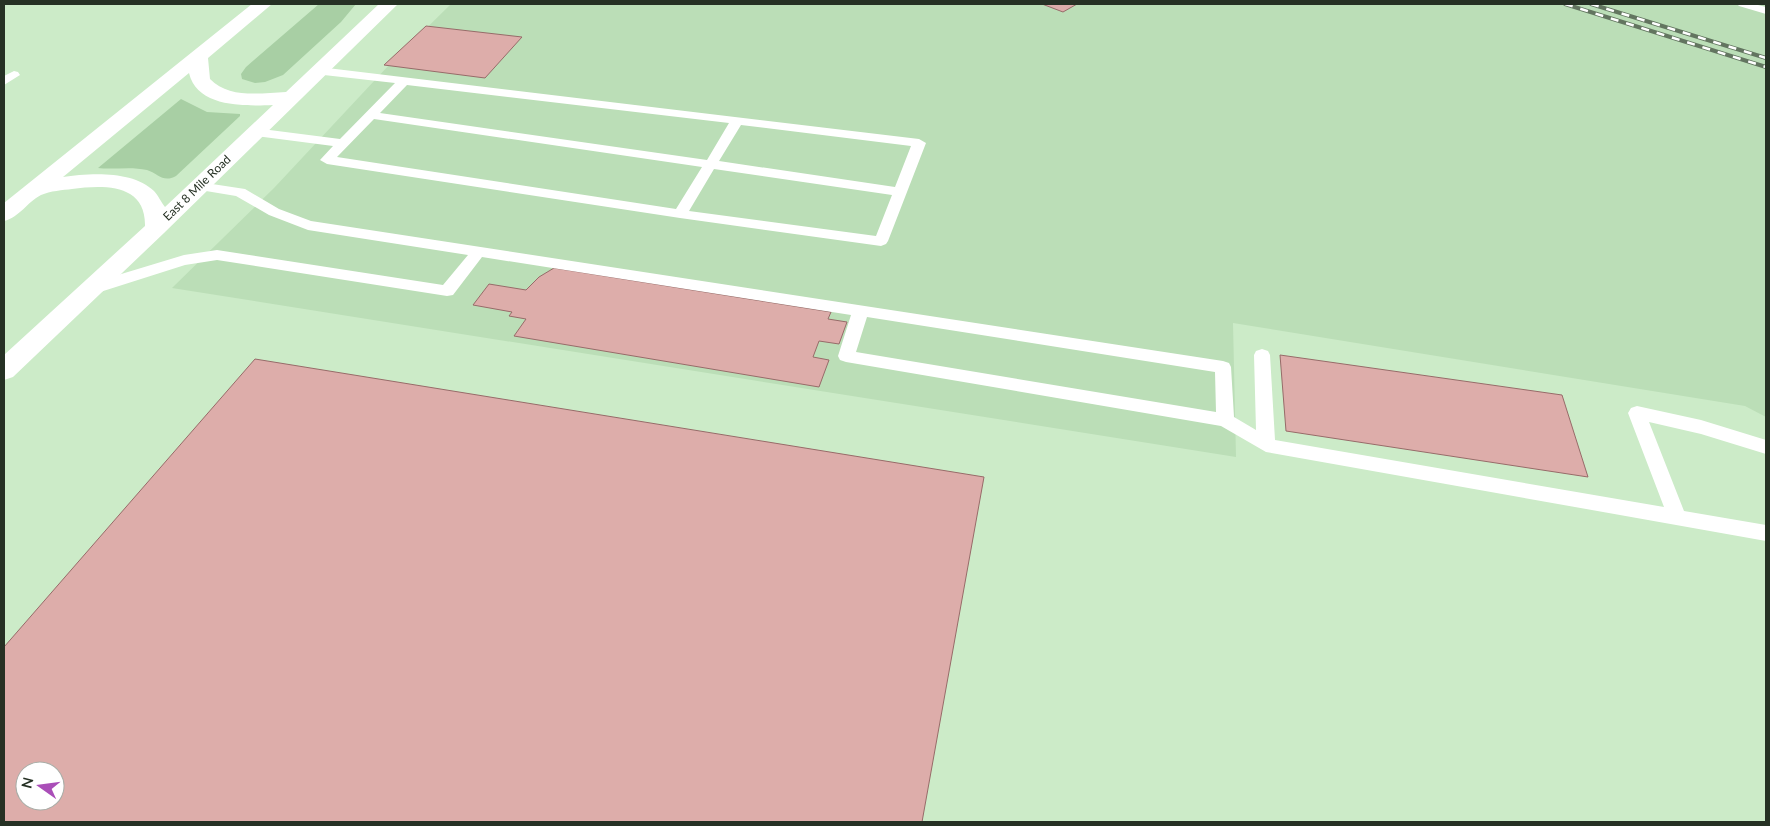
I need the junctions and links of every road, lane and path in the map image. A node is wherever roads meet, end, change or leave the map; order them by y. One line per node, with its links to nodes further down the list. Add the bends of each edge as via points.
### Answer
1 (263, 4): 5 (highway)
2 (388, 4): 6 (highway, East 8 Mile Road)
3 (1743, 4): 4 (lane)
4 (1766, 11)
5 (199, 55): 8 (highway, via 198,71 202,82 222,96); 15 (highway)
6 (319, 71): 7 (lane); 8 (highway, East 8 Mile Road)
7 (404, 81): 9 (lane); 10 (lane)
8 (290, 98): 11 (highway, East 8 Mile Road)
9 (370, 115): 12 (lane); 13 (lane)
10 (737, 121): 13 (lane); 16 (lane, via 919,143)
11 (254, 132): 12 (lane); 14 (highway, East 8 Mile Road)
12 (343, 143): 18 (lane, via 327,160)
13 (709, 164): 16 (lane); 18 (lane)
14 (199, 186): 19 (highway, East 8 Mile Road); 20 (lane, via 240,192 274,212 308,225)
15 (34, 190): 17 (highway); 19 (highway, via 66,183 124,183 138,188 146,196 155,209)
16 (901, 192): 18 (lane, via 881,242)
17 (4, 214)
18 (680, 214)
19 (156, 228): 21 (highway, East 8 Mile Road)
20 (479, 251): 21 (lane, via 448,291 217,255 184,260); 22 (lane)
21 (90, 290): 24 (highway, East 8 Mile Road)
22 (861, 310): 25 (lane, via 1223,367); 25 (lane, via 846,356)
23 (1262, 355): 26 (lane)
24 (4, 370)
25 (1225, 420): 26 (lane)
26 (1266, 445): 28 (lane)
27 (1766, 447): 28 (lane, via 1701,427 1637,413)
28 (1677, 517): 29 (lane)
29 (1766, 533)

